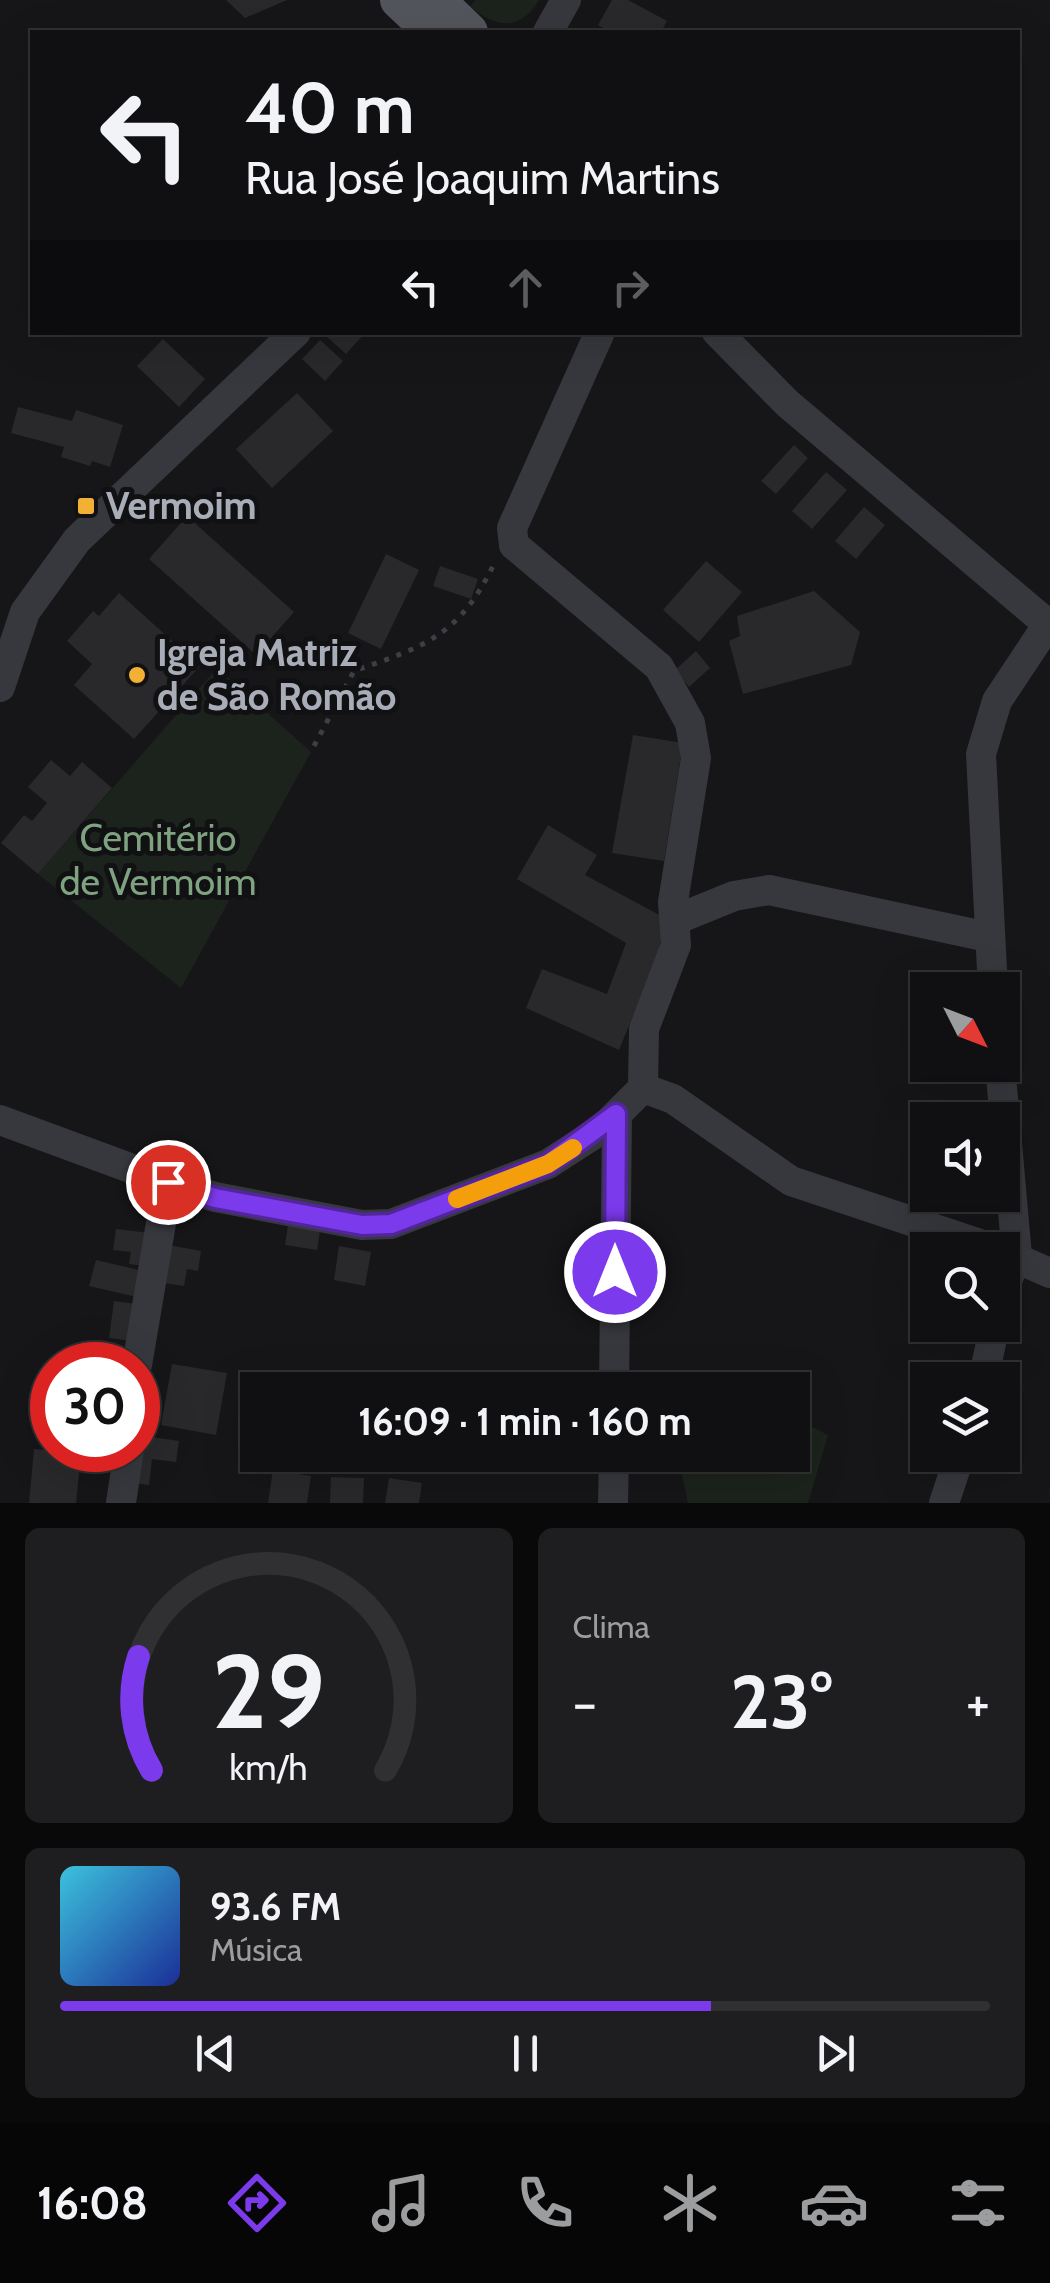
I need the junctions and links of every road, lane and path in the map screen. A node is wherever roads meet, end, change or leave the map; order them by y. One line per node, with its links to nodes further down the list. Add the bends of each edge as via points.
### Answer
1 (400, 0): 4 (main road)
2 (436, 0): 5 (main road)
3 (566, 0): 6 (street)
4 (431, 30)
5 (467, 30)
6 (549, 30)
7 (293, 335): 12 (street, via 77,540)
8 (599, 335): 10 (street)
9 (720, 335): 11 (street, via 786,403)
10 (512, 528): 14 (path, via 464,617 435,640 354,670); 15 (street, via 514,545 541,572 659,667 690,723 696,758)
11 (1049, 625): 16 (street, via 997,701 982,754)
12 (6, 648): 13 (street)
13 (0, 687)
14 (314, 746)
15 (674, 920): 16 (street, via 769,890); 19 (street, via 676,945 644,1029)
16 (988, 937): 17 (street)
17 (991, 972)
18 (1001, 1082): 24 (street)
19 (643, 1088): 20 (street); 23 (street, via 672,1099 791,1181)
20 (616, 1114): 22 (street, via 548,1164 391,1224 362,1225 215,1198); 28 (street)
21 (0, 1120): 22 (street)
22 (168, 1182): 27 (street)
23 (943, 1232)
24 (1005, 1232)
25 (1020, 1259): 26 (street)
26 (1050, 1273)
27 (141, 1342)
28 (614, 1372)
29 (126, 1472): 32 (street)
30 (614, 1472): 33 (street)
31 (954, 1472): 34 (street)
32 (121, 1503)
33 (613, 1503)
34 (944, 1503)

